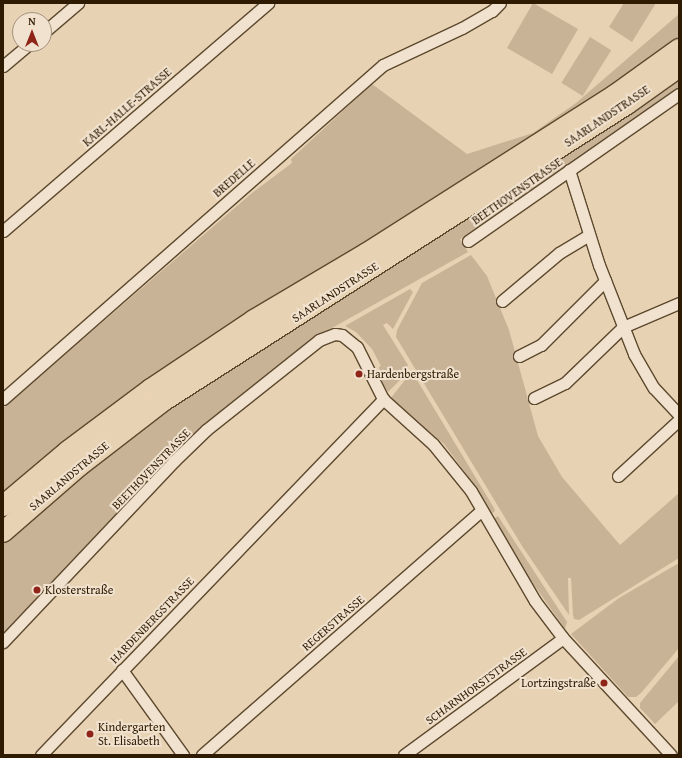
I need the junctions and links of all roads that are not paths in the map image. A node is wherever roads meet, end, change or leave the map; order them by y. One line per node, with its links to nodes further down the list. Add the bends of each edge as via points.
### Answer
1 (78, 3): 4 (street)
2 (268, 3): 11 (street, KARL-HALLE-STRASSE)
3 (500, 3): 20 (street, BREDELLE, via 492,11 462,28 383,65)
4 (52, 25)
5 (679, 49): 25 (highway, SAARLANDSTRASSE, via 615,95 368,253 254,320 151,389 68,451)
6 (20, 52): 7 (street)
7 (3, 66)
8 (679, 67): 27 (highway, SAARLANDSTRASSE, via 627,104 163,402 78,466)
9 (679, 94): 10 (street, BEETHOVENSTRASSE)
10 (569, 170): 12 (street); 13 (street, BEETHOVENSTRASSE)
11 (3, 231)
12 (589, 235): 14 (street); 15 (street, via 559,253)
13 (468, 241)
14 (606, 281): 17 (street); 18 (street, via 541,345)
15 (502, 301)
16 (679, 303): 17 (street)
17 (623, 327): 19 (street, via 564,383); 22 (street, via 634,354 654,388)
18 (519, 356)
19 (534, 398)
20 (3, 399)
21 (382, 399): 26 (street, via 433,444 471,491); 29 (street, BEETHOVENSTRASSE, via 357,347 342,335 335,334 319,340 206,430); 30 (street, HARDENBERGSTRASSE)
22 (679, 415)
23 (679, 420): 24 (street)
24 (618, 476)
25 (3, 506)
26 (481, 511): 28 (street, via 535,601); 33 (street, REGERSTRASSE)
27 (3, 532)
28 (563, 638): 34 (street, SCHARNHORSTSTRASSE); 35 (street)
29 (3, 642)
30 (122, 670): 31 (street, HARDENBERGSTRASSE); 32 (street)
31 (41, 755)
32 (184, 755)
33 (202, 755)
34 (404, 755)
35 (671, 755)

